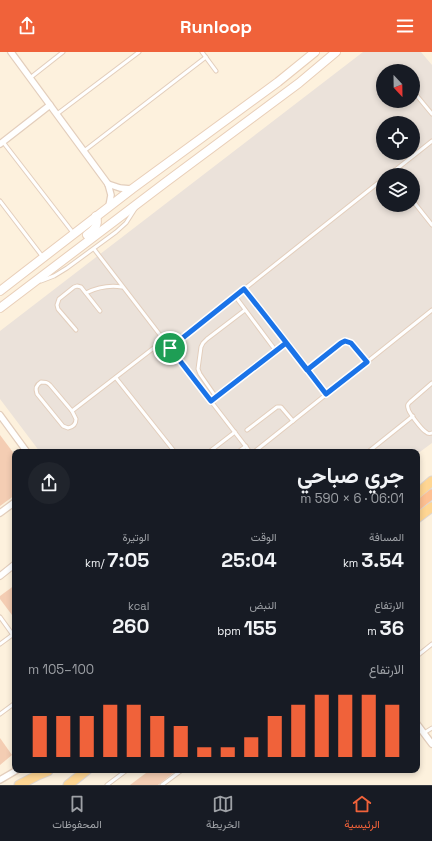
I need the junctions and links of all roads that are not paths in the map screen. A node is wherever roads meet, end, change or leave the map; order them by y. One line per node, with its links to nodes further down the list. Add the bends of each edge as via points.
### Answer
1 (11, 52): 9 (street)
2 (63, 52): 9 (lane)
3 (139, 52): 12 (lane)
4 (202, 52): 7 (lane)
5 (315, 52): 20 (main road)
6 (336, 52): 22 (main road, via 299,83)
7 (206, 57): 8 (lane); 16 (lane)
8 (216, 71)
9 (30, 78): 11 (street)
10 (420, 99): 13 (lane)
11 (50, 105): 12 (street); 15 (street)
12 (57, 114): 16 (street)
13 (432, 114)
14 (432, 141): 17 (lane)
15 (1, 142): 27 (lane)
16 (84, 151): 18 (street)
17 (398, 168)
18 (108, 184): 20 (street); 23 (street, via 111,195)
19 (376, 185): 33 (lane)
20 (132, 189): 23 (main road)
21 (0, 201): 29 (lane)
22 (136, 204): 28 (lane, via 122,228); 30 (main road)
23 (109, 206): 25 (main road)
24 (420, 210): 26 (lane)
25 (96, 216): 27 (main road); 30 (main road, via 95,229 58,258)
26 (432, 225)
27 (74, 234): 29 (main road)
28 (94, 249): 31 (lane, via 61,272 48,279); 32 (lane)
29 (44, 258): 34 (main road)
30 (47, 272): 31 (main road)
31 (33, 282): 37 (main road)
32 (122, 286): 35 (lane, via 104,286); 42 (lane)
33 (244, 289): 36 (lane); 43 (lane)
34 (0, 291)
35 (86, 292): 40 (lane); 41 (lane, via 82,287 75,286 57,303 58,309)
36 (235, 296): 38 (lane); 44 (lane)
37 (0, 308)
38 (246, 310): 45 (lane); 51 (lane, via 207,339 201,347 198,371)
39 (432, 310): 46 (lane)
40 (100, 311)
41 (76, 330)
42 (164, 340): 44 (lane); 48 (lane)
43 (286, 343): 45 (lane); 47 (lane)
44 (170, 348): 52 (lane)
45 (276, 351): 51 (lane)
46 (367, 362): 47 (lane, via 351,343 345,341); 50 (lane)
47 (307, 370): 50 (lane)
48 (116, 378): 53 (lane); 62 (lane)
49 (432, 383): 55 (lane, via 409,404 408,410)
50 (326, 394): 56 (lane)
51 (216, 397): 52 (lane)
52 (211, 401): 58 (lane)
53 (72, 411): 53 (lane, via 47,383 38,384 37,394 63,426 71,428 75,424 76,418)
54 (0, 415): 61 (street)
55 (413, 416): 59 (lane, via 425,432); 67 (lane)
56 (293, 421): 57 (lane, via 281,407 277,407); 66 (lane)
57 (247, 430)
58 (235, 432): 60 (lane); 63 (lane)
59 (432, 433)
60 (246, 446): 64 (lane); 65 (lane)
61 (26, 449)
62 (172, 449)
63 (213, 449)
64 (242, 449)
65 (248, 449)
66 (258, 449)
67 (372, 449)
68 (432, 481): 69 (main road)
69 (420, 491)
70 (432, 494): 72 (highway)
71 (12, 504): 74 (street)
72 (420, 504)
73 (432, 507): 75 (main road)
74 (0, 513)
75 (420, 516)
76 (12, 566): 77 (street)
77 (0, 576)
78 (0, 617): 79 (lane)
79 (12, 632)
80 (12, 635): 81 (lane)
81 (0, 644)
82 (432, 644): 83 (lane)
83 (420, 654)
84 (12, 705): 85 (lane)
85 (0, 714)
86 (420, 728): 88 (street)
87 (432, 728): 88 (lane)
88 (424, 733): 89 (street)
89 (432, 744)
90 (12, 773): 96 (street)
91 (42, 773): 97 (main road)
92 (45, 773): 98 (main road)
93 (83, 773): 99 (main road)
94 (123, 773): 100 (lane)
95 (178, 773): 101 (lane)
96 (0, 780)
97 (19, 785)
98 (30, 785)
99 (68, 785)
100 (107, 785)
101 (162, 785)

